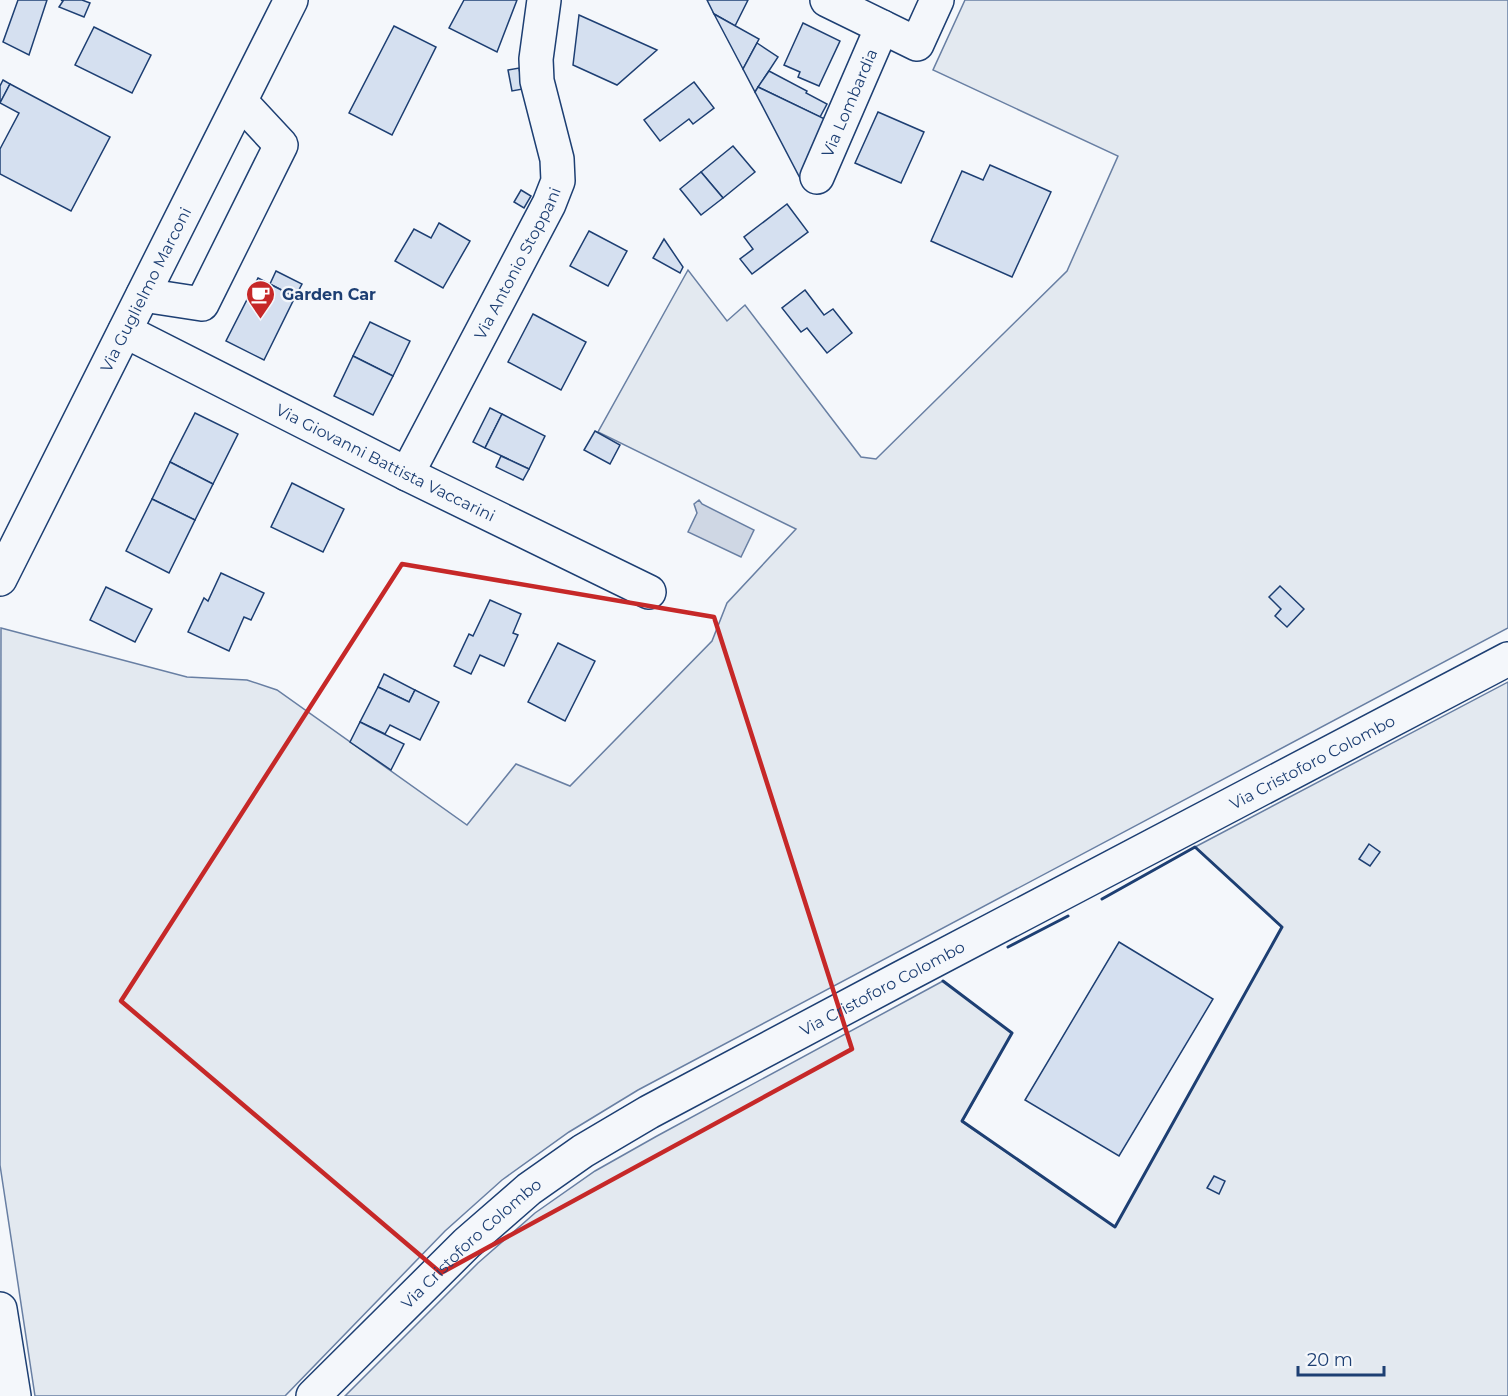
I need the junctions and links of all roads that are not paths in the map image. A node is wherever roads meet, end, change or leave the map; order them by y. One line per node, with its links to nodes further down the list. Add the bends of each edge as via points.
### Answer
1 (291, 0): 6 (main road, Via Guglielmo Marconi)
2 (544, 0): 10 (main road, Via Antonio Stoppani, via 537,81 557,159 558,181)
3 (827, 0): 5 (main road, Via Lombardia)
4 (938, 0): 5 (main road, Via Lombardia, via 917,44)
5 (882, 27): 7 (main road, Via Lombardia)
6 (241, 102): 8 (main road, Via Guglielmo Marconi); 8 (main road, via 281,145 202,304)
7 (817, 177)
8 (143, 295): 9 (main road, Via Guglielmo Marconi)
9 (125, 331): 10 (main road, Via Giovanni Battista Vaccarini); 11 (main road, Via Guglielmo Marconi)
10 (407, 474): 12 (main road, Via Giovanni Battista Vaccarini)
11 (0, 579)
12 (649, 592)
13 (1508, 659): 16 (main road, Via Cristoforo Colombo, via 909,974 583,1151 529,1189 467,1243)
14 (0, 1309): 15 (main road)
15 (15, 1389)
16 (313, 1396)

